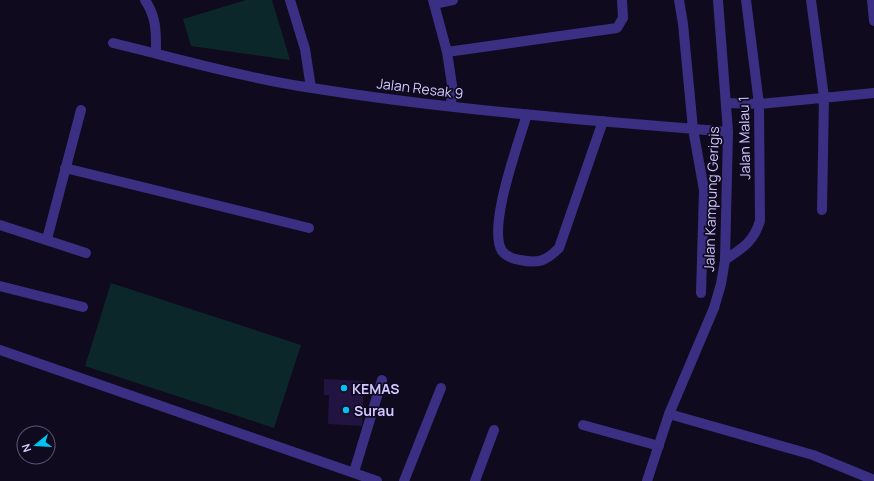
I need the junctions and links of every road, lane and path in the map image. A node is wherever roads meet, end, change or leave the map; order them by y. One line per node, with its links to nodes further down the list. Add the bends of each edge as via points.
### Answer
1 (145, 0): 14 (street, via 154,14)
2 (290, 0): 15 (street, via 305,49)
3 (453, 0): 10 (street)
4 (622, 0): 13 (street, via 624,18 617,28)
5 (679, 0): 24 (street)
6 (718, 0): 18 (street, Jalan Kampung Gerigis)
7 (746, 0): 19 (street, Jalan Malau 1)
8 (811, 0): 17 (street)
9 (872, 0): 11 (street)
10 (433, 2): 13 (street)
11 (874, 21)
12 (113, 42): 14 (street, Jalan Resak 9)
13 (447, 52): 20 (street, via 452,85)
14 (156, 54): 15 (street, Jalan Resak 9)
15 (311, 88): 20 (street, Jalan Resak 9)
16 (874, 93): 17 (street)
17 (824, 98): 19 (street); 27 (street)
18 (727, 103): 19 (street); 25 (street, Jalan Kampung Gerigis)
19 (759, 104): 32 (street, Jalan Malau 1, via 760,221 756,234 749,243)
20 (451, 106): 22 (street, Jalan Resak 9)
21 (81, 110): 26 (street)
22 (527, 114): 23 (street, Jalan Resak 9); 23 (street, via 500,207 497,230 502,251 510,258 533,263 551,256 558,248)
23 (603, 121): 24 (street, Jalan Resak 9)
24 (693, 129): 25 (street, Jalan Resak 9); 34 (street, via 704,190)
25 (728, 132): 32 (street, Jalan Kampung Gerigis)
26 (66, 168): 29 (street); 30 (street)
27 (822, 210)
28 (0, 225): 30 (street)
29 (310, 228)
30 (47, 239): 31 (street)
31 (86, 253)
32 (725, 260): 39 (street, Jalan Kampung Gerigis, via 714,308)
33 (0, 286): 35 (street)
34 (701, 293)
35 (84, 307)
36 (0, 350): 43 (street)
37 (382, 380): 43 (street)
38 (441, 388): 46 (street)
39 (670, 414): 42 (street, Jalan Kampung Gerigis); 44 (street, via 813,455)
40 (583, 426): 42 (street)
41 (494, 430): 47 (street)
42 (659, 446): 48 (street, Jalan Kampung Gerigis)
43 (354, 472): 45 (street)
44 (874, 480)
45 (377, 481)
46 (404, 481)
47 (475, 481)
48 (647, 481)

